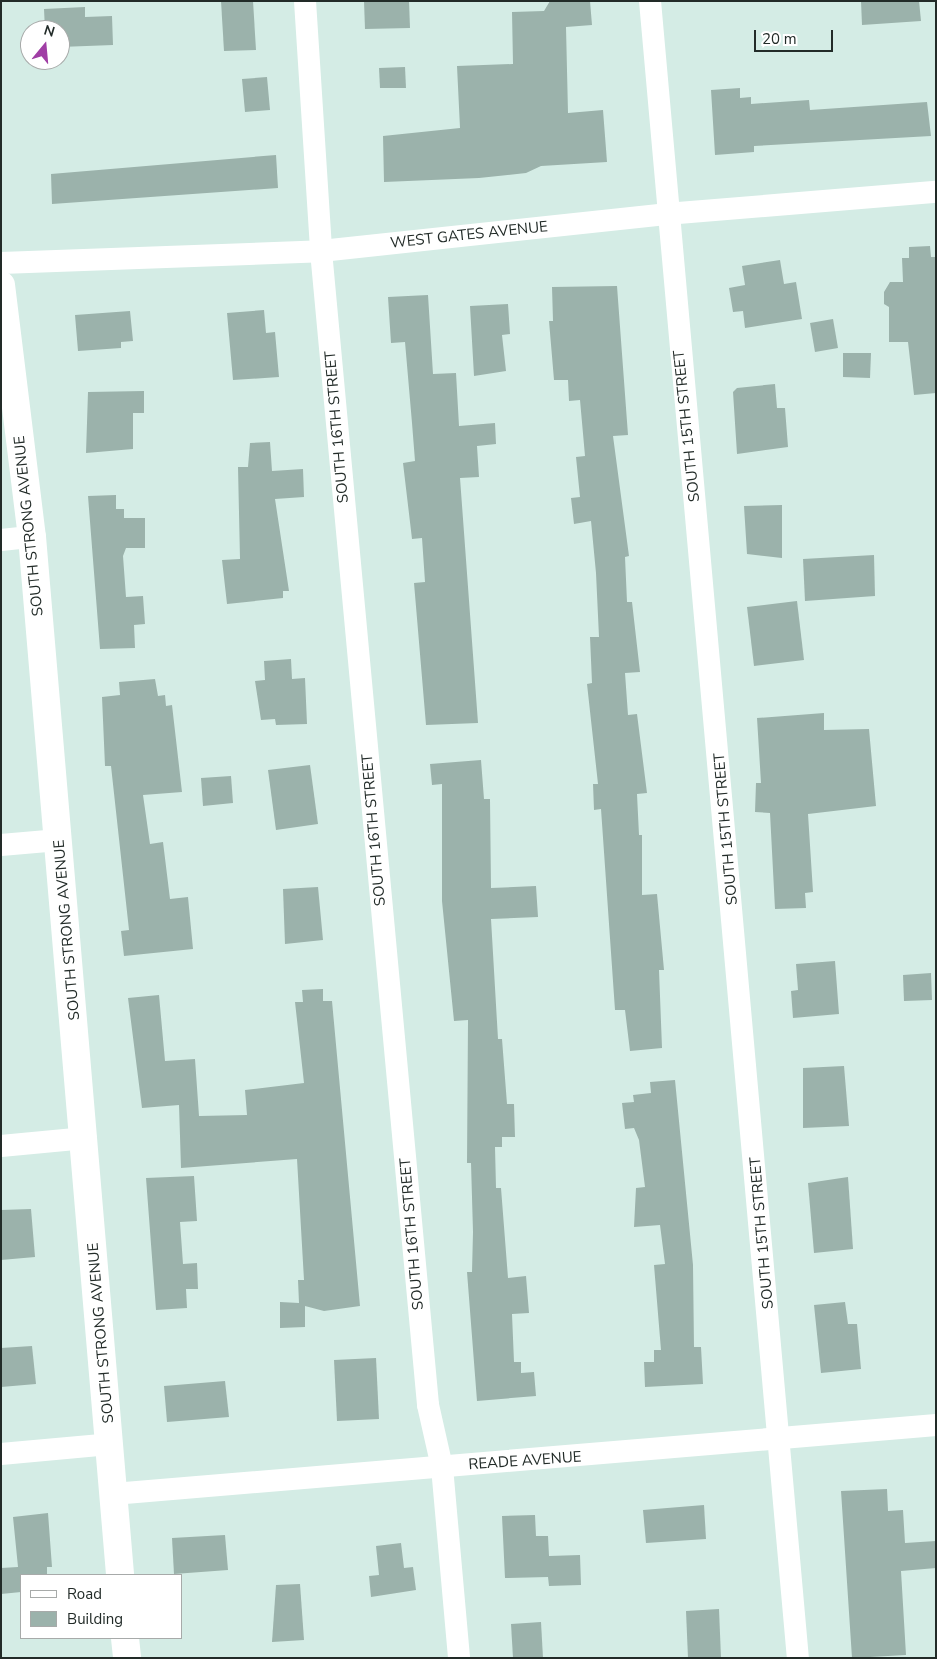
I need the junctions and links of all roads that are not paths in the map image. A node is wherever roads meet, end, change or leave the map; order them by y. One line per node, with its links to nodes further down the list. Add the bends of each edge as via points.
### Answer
1 (305, 1): 5 (street, SOUTH 16TH STREET)
2 (650, 1): 4 (street, SOUTH 15TH STREET)
3 (936, 192): 4 (street, WEST GATES AVENUE)
4 (666, 214): 5 (street, WEST GATES AVENUE); 15 (street, SOUTH 15TH STREET)
5 (321, 251): 6 (street, WEST GATES AVENUE); 18 (street, SOUTH 16TH STREET, via 428,1405)
6 (1, 264)
7 (1, 285): 8 (street, SOUTH STRONG AVENUE)
8 (32, 538): 9 (street); 10 (street, SOUTH STRONG AVENUE)
9 (1, 540)
10 (58, 840): 11 (street); 12 (street, SOUTH STRONG AVENUE)
11 (1, 845)
12 (86, 1138): 13 (street); 16 (street, SOUTH STRONG AVENUE)
13 (1, 1146)
14 (936, 1425): 15 (street, READE AVENUE)
15 (781, 1442): 18 (street, READE AVENUE); 24 (street, SOUTH 15TH STREET)
16 (110, 1444): 17 (street); 19 (street, SOUTH STRONG AVENUE)
17 (1, 1454)
18 (442, 1467): 19 (street, READE AVENUE); 23 (street, SOUTH 16TH STREET)
19 (113, 1494): 20 (street, SOUTH STRONG AVENUE)
20 (120, 1574)
21 (125, 1639): 22 (street)
22 (127, 1658)
23 (459, 1658)
24 (798, 1658)

